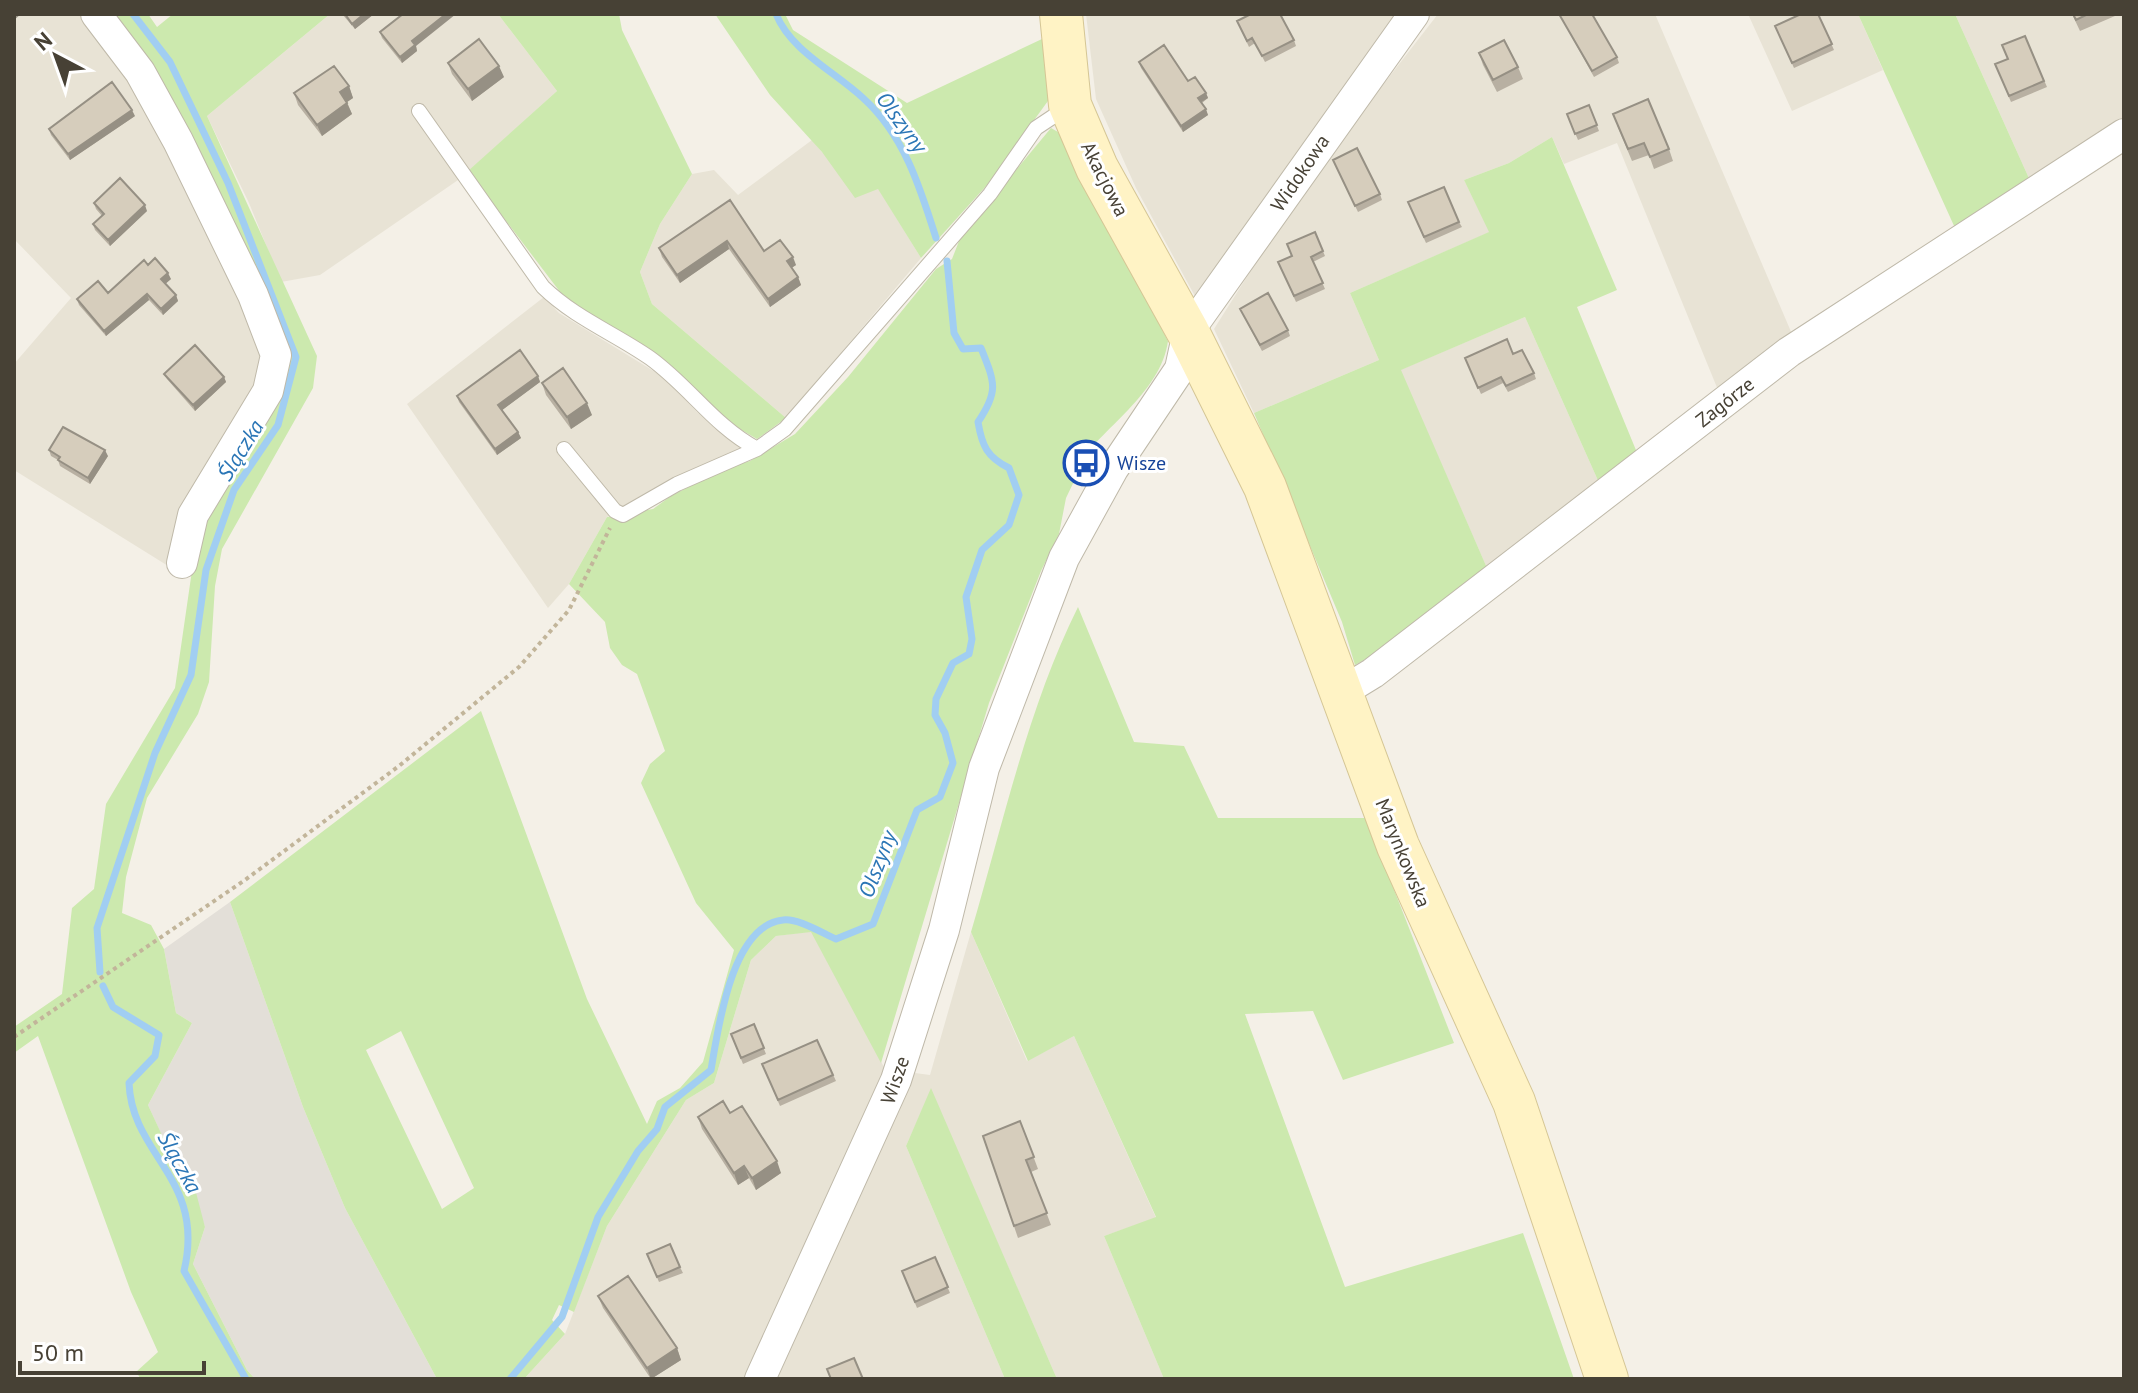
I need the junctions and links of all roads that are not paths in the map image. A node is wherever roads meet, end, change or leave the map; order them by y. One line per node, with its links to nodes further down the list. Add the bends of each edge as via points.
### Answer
1 (96, 14): 10 (street, via 140,72 178,141 253,295 276,355 268,391 193,515)
2 (1061, 14): 4 (street, Akacjowa)
3 (1414, 14): 7 (street, Widokowa)
4 (1070, 105): 7 (street, Akacjowa, via 1097,168); 9 (lane, via 1036,128 990,194 828,382 785,429)
5 (419, 111): 9 (lane, via 543,287 564,308 649,357 730,434)
6 (2124, 134): 11 (street, Zagórze, via 1789,352)
7 (1188, 332): 11 (street, Marynkowska, via 1265,487); 12 (street, Wisze, via 1180,369 1113,469 1064,558 984,768 944,930 896,1080)
8 (564, 449): 9 (lane, via 623,515)
9 (757, 449)
10 (182, 563)
11 (1342, 692): 13 (street, Marynkowska, via 1398,846 1514,1102)
12 (760, 1379)
13 (1607, 1379)

